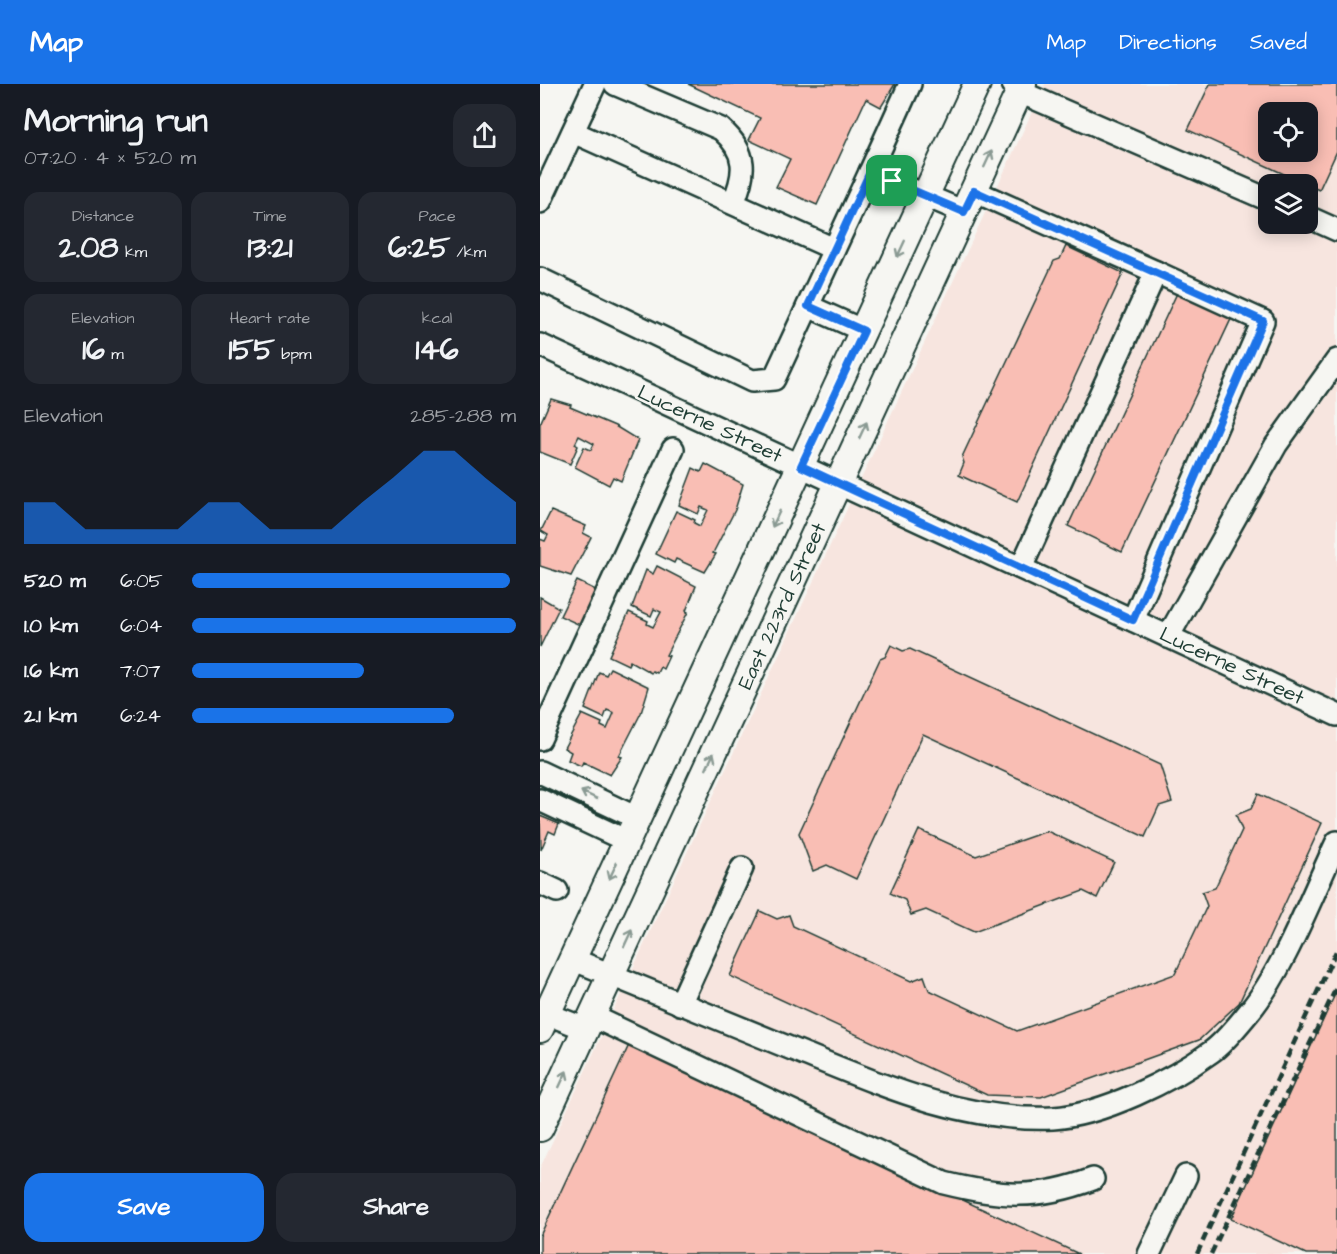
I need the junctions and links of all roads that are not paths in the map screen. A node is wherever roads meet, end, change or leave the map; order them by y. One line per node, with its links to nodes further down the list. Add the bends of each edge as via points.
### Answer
1 (595, 84): 6 (street)
2 (615, 84): 12 (street, via 727,135 741,156 743,169)
3 (910, 84): 7 (street)
4 (977, 84): 8 (main road, East 223rd Street)
5 (1019, 87): 9 (street); 11 (main road, East 223rd Street, one-way to 5)
6 (573, 132): 10 (street); 12 (street)
7 (870, 172): 8 (street); 15 (street)
8 (926, 195): 11 (street); 19 (main road, East 223rd Street, one-way to 19)
9 (1258, 195)
10 (540, 202)
11 (969, 202): 16 (street); 24 (main road, East 223rd Street, one-way to 11)
12 (733, 203): 15 (street)
13 (1318, 221): 14 (street)
14 (1337, 230)
15 (834, 249): 18 (street)
16 (1156, 272): 25 (street); 26 (street, via 1263,321)
17 (540, 279): 18 (street, via 752,381 774,379)
18 (808, 306): 19 (street)
19 (864, 331): 23 (main road, East 223rd Street)
20 (540, 345): 23 (street, Lucerne Street)
21 (1337, 360): 27 (street, via 1276,445)
22 (673, 449): 29 (street)
23 (801, 466): 24 (street, Lucerne Street); 32 (main road, East 223rd Street, one-way to 32)
24 (839, 483): 25 (street, Lucerne Street); 36 (main road, East 223rd Street, one-way to 24)
25 (1021, 568): 26 (street, Lucerne Street)
26 (1133, 620): 27 (street, Lucerne Street)
27 (1168, 636): 28 (street, Lucerne Street)
28 (1337, 715)
29 (540, 739)
30 (540, 772): 32 (street, one-way to 30)
31 (540, 800): 32 (street)
32 (632, 830): 35 (main road, East 223rd Street, one-way to 35)
33 (1337, 842): 37 (street, via 1274,973 1251,1010 1213,1051 1112,1105 1055,1118 977,1113 862,1077)
34 (742, 868): 37 (street)
35 (573, 959): 36 (street); 38 (main road, East 223rd Street)
36 (611, 975): 37 (street); 39 (main road, East 223rd Street)
37 (680, 1004)
38 (542, 1018): 39 (street)
39 (589, 1023): 40 (main road, East 223rd Street, one-way to 39); 42 (street, via 944,1182 1001,1195 1033,1196)
40 (540, 1128)
41 (1186, 1176): 43 (street)
42 (1093, 1179)
43 (1149, 1254)

